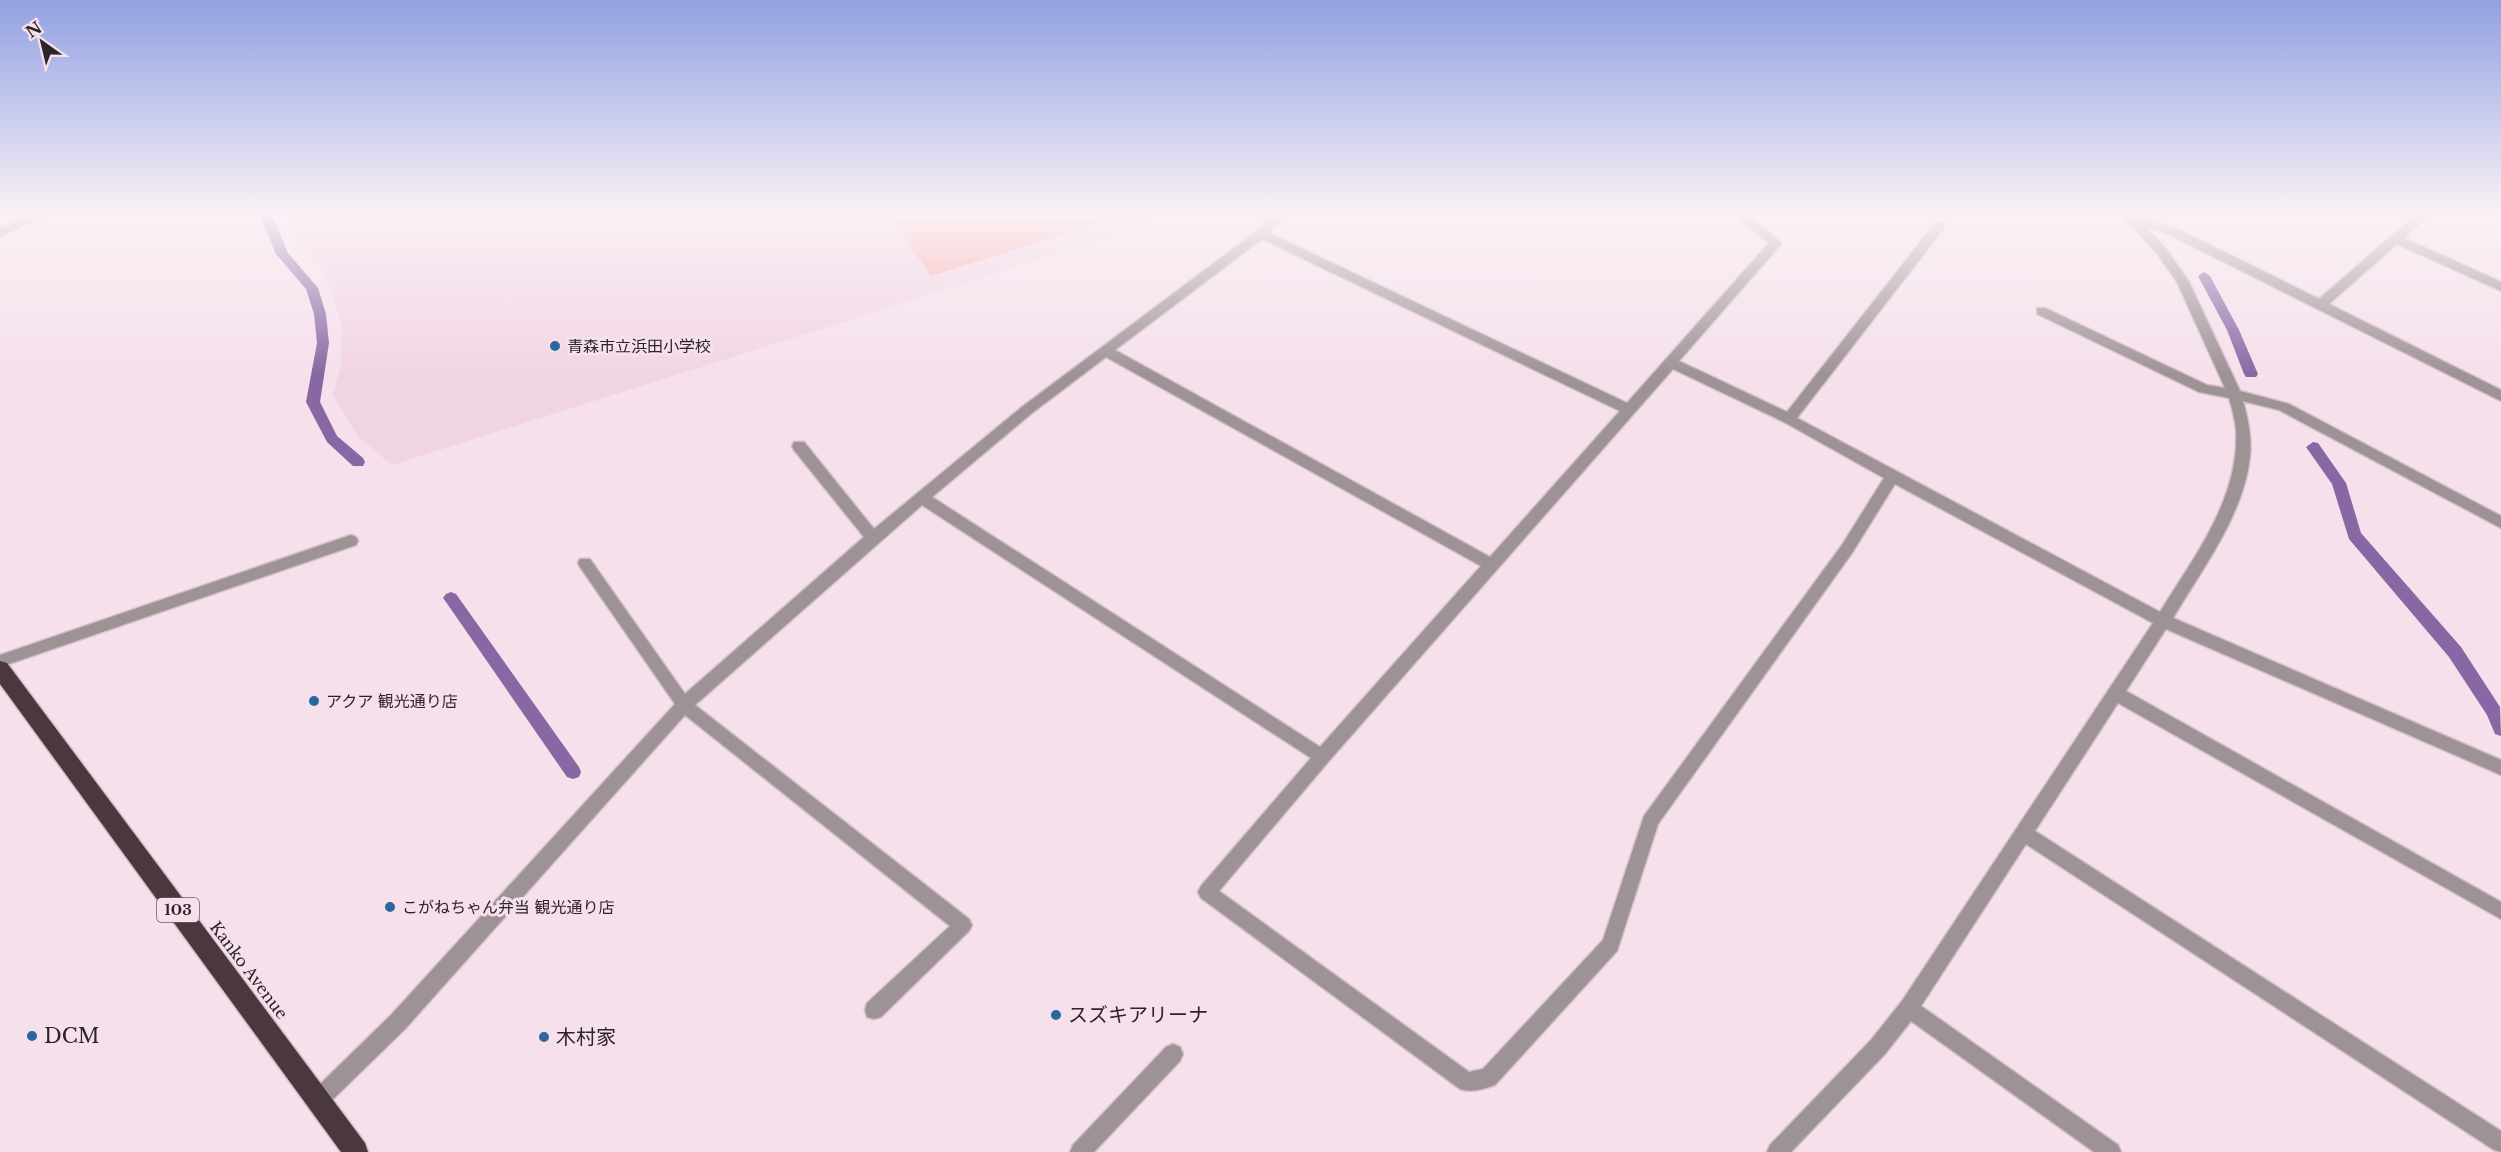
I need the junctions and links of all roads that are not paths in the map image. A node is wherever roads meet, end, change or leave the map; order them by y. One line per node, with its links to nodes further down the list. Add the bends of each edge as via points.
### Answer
1 (1218, 267): 12 (street)
2 (1330, 267): 16 (street)
3 (1755, 267): 13 (street)
4 (1907, 267): 17 (street)
5 (2172, 267): 14 (street)
6 (2244, 267): 10 (street)
7 (2362, 267): 10 (street)
8 (2457, 267): 9 (street)
9 (2501, 287)
10 (2320, 305): 15 (street)
11 (2041, 311): 14 (street, via 2204,389)
12 (1106, 351): 20 (street, via 1027,410); 25 (street)
13 (1672, 363): 16 (street); 17 (street)
14 (2235, 395): 21 (street, via 2284,407); 26 (street, via 2243,428 2236,489 2215,535)
15 (2501, 396)
16 (1630, 410): 25 (street)
17 (1789, 419): 19 (street)
18 (799, 446): 22 (street)
19 (1892, 476): 26 (street); 31 (street, via 1847,549 1650,821 1611,945 1488,1078 1467,1082 1207,892)
20 (922, 498): 22 (street); 31 (street)
21 (2501, 523)
22 (873, 538): 30 (street)
23 (351, 541): 27 (street)
24 (585, 563): 30 (street)
25 (1492, 566): 31 (street)
26 (2163, 621): 29 (street); 32 (street)
27 (0, 661)
28 (0, 669): 38 (highway, Kanko Avenue / 103)
29 (2115, 693): 33 (street); 34 (street)
30 (684, 705): 36 (street, via 963,925); 38 (street, via 398,1022)
31 (1322, 757)
32 (2501, 768)
33 (2024, 834): 35 (street); 39 (street)
34 (2501, 911)
35 (1909, 1008): 42 (street, via 1878,1047); 43 (street)
36 (874, 1010)
37 (1173, 1054): 41 (street)
38 (318, 1100): 40 (highway, Kanko Avenue / 103)
39 (2501, 1143)
40 (356, 1152)
41 (1080, 1152)
42 (1777, 1152)
43 (2112, 1152)

